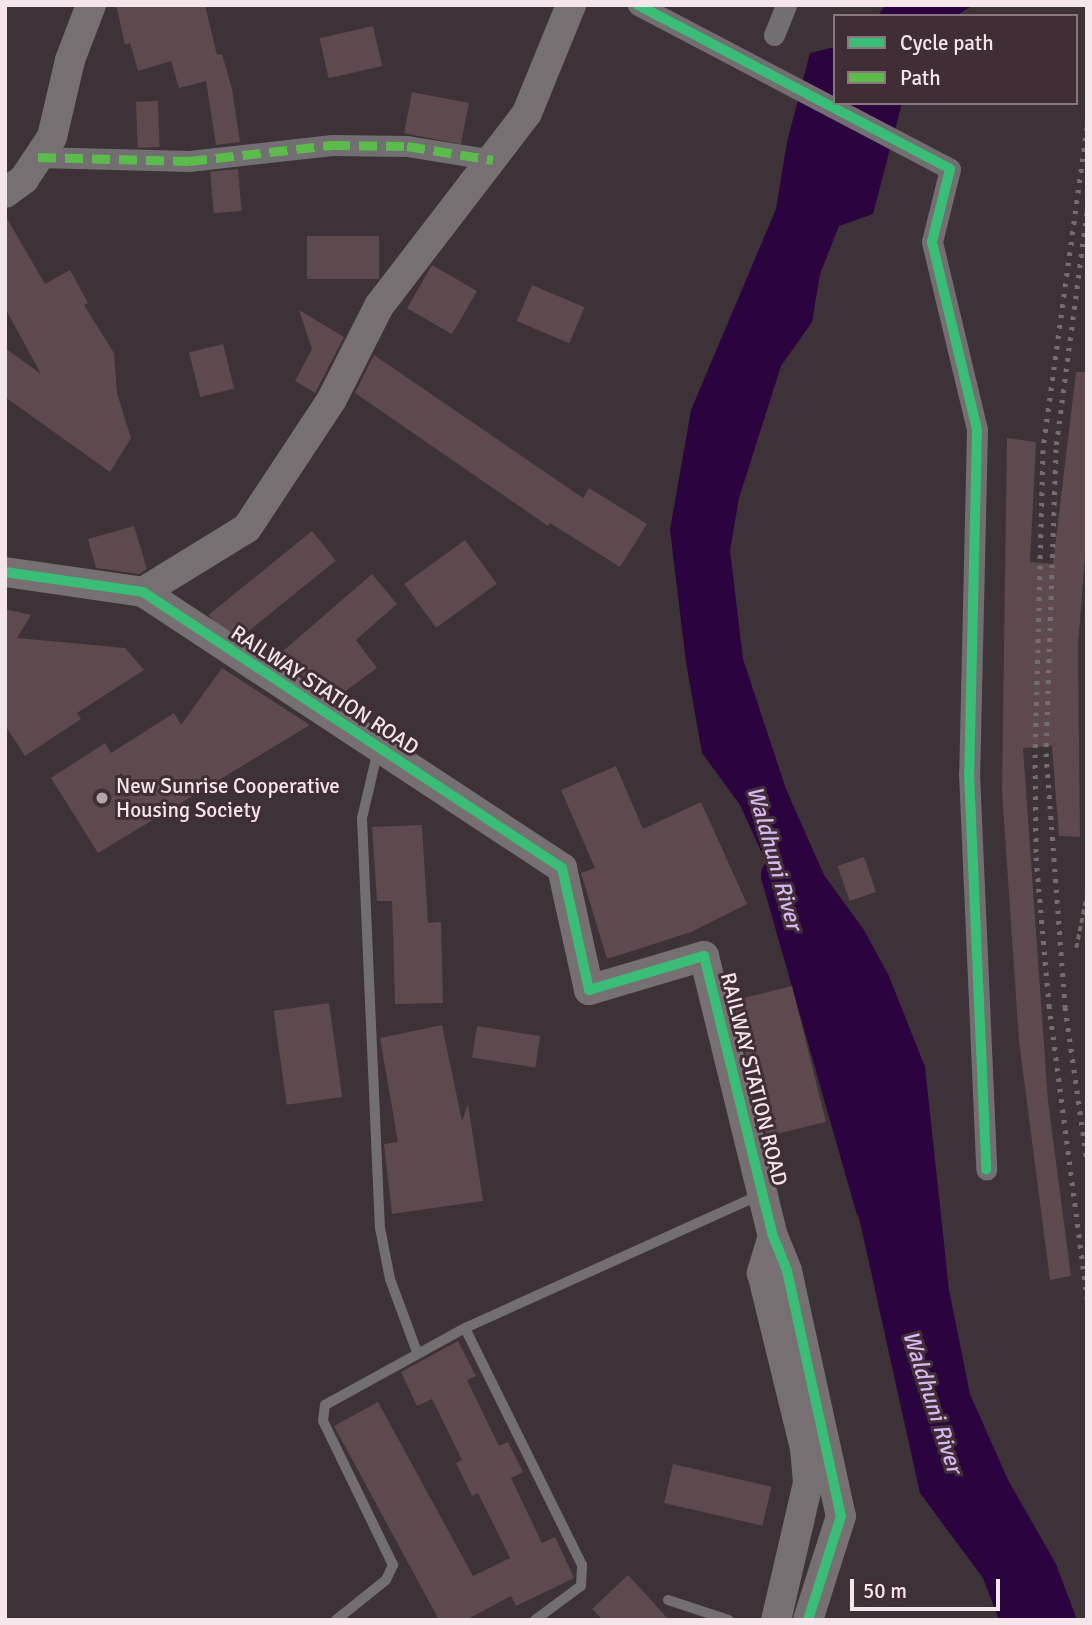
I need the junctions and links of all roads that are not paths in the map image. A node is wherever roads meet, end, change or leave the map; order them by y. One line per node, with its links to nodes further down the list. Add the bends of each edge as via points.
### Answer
1 (91, 5): 6 (street, via 70,60 51,137)
2 (571, 5): 7 (street, via 527,113)
3 (638, 5): 12 (street, via 950,169 932,242 977,430 969,773)
4 (786, 5): 5 (street)
5 (774, 35)
6 (38, 158): 7 (street, via 189,161 344,145 407,146); 8 (street, via 24,179)
7 (493, 160): 10 (street, via 379,306 332,399 247,528)
8 (5, 193)
9 (5, 572): 10 (street, RAILWAY STATION ROAD)
10 (143, 593): 11 (street, RAILWAY STATION ROAD)
11 (379, 747): 13 (street, RAILWAY STATION ROAD, via 562,868 589,990 704,956); 16 (lane, via 362,818 380,1228 390,1279)
12 (985, 1170)
13 (762, 1194): 14 (street, RAILWAY STATION ROAD); 15 (lane)
14 (773, 1236): 21 (street, via 762,1273 805,1448 808,1483); 22 (street, RAILWAY STATION ROAD, via 787,1271 841,1516)
15 (466, 1328): 16 (lane); 19 (lane, via 582,1565 581,1586)
16 (418, 1352): 18 (lane, via 325,1405 323,1421 393,1565 386,1580)
17 (668, 1600): 20 (lane)
18 (336, 1620)
19 (535, 1620)
20 (729, 1620)
21 (776, 1620)
22 (808, 1620)

